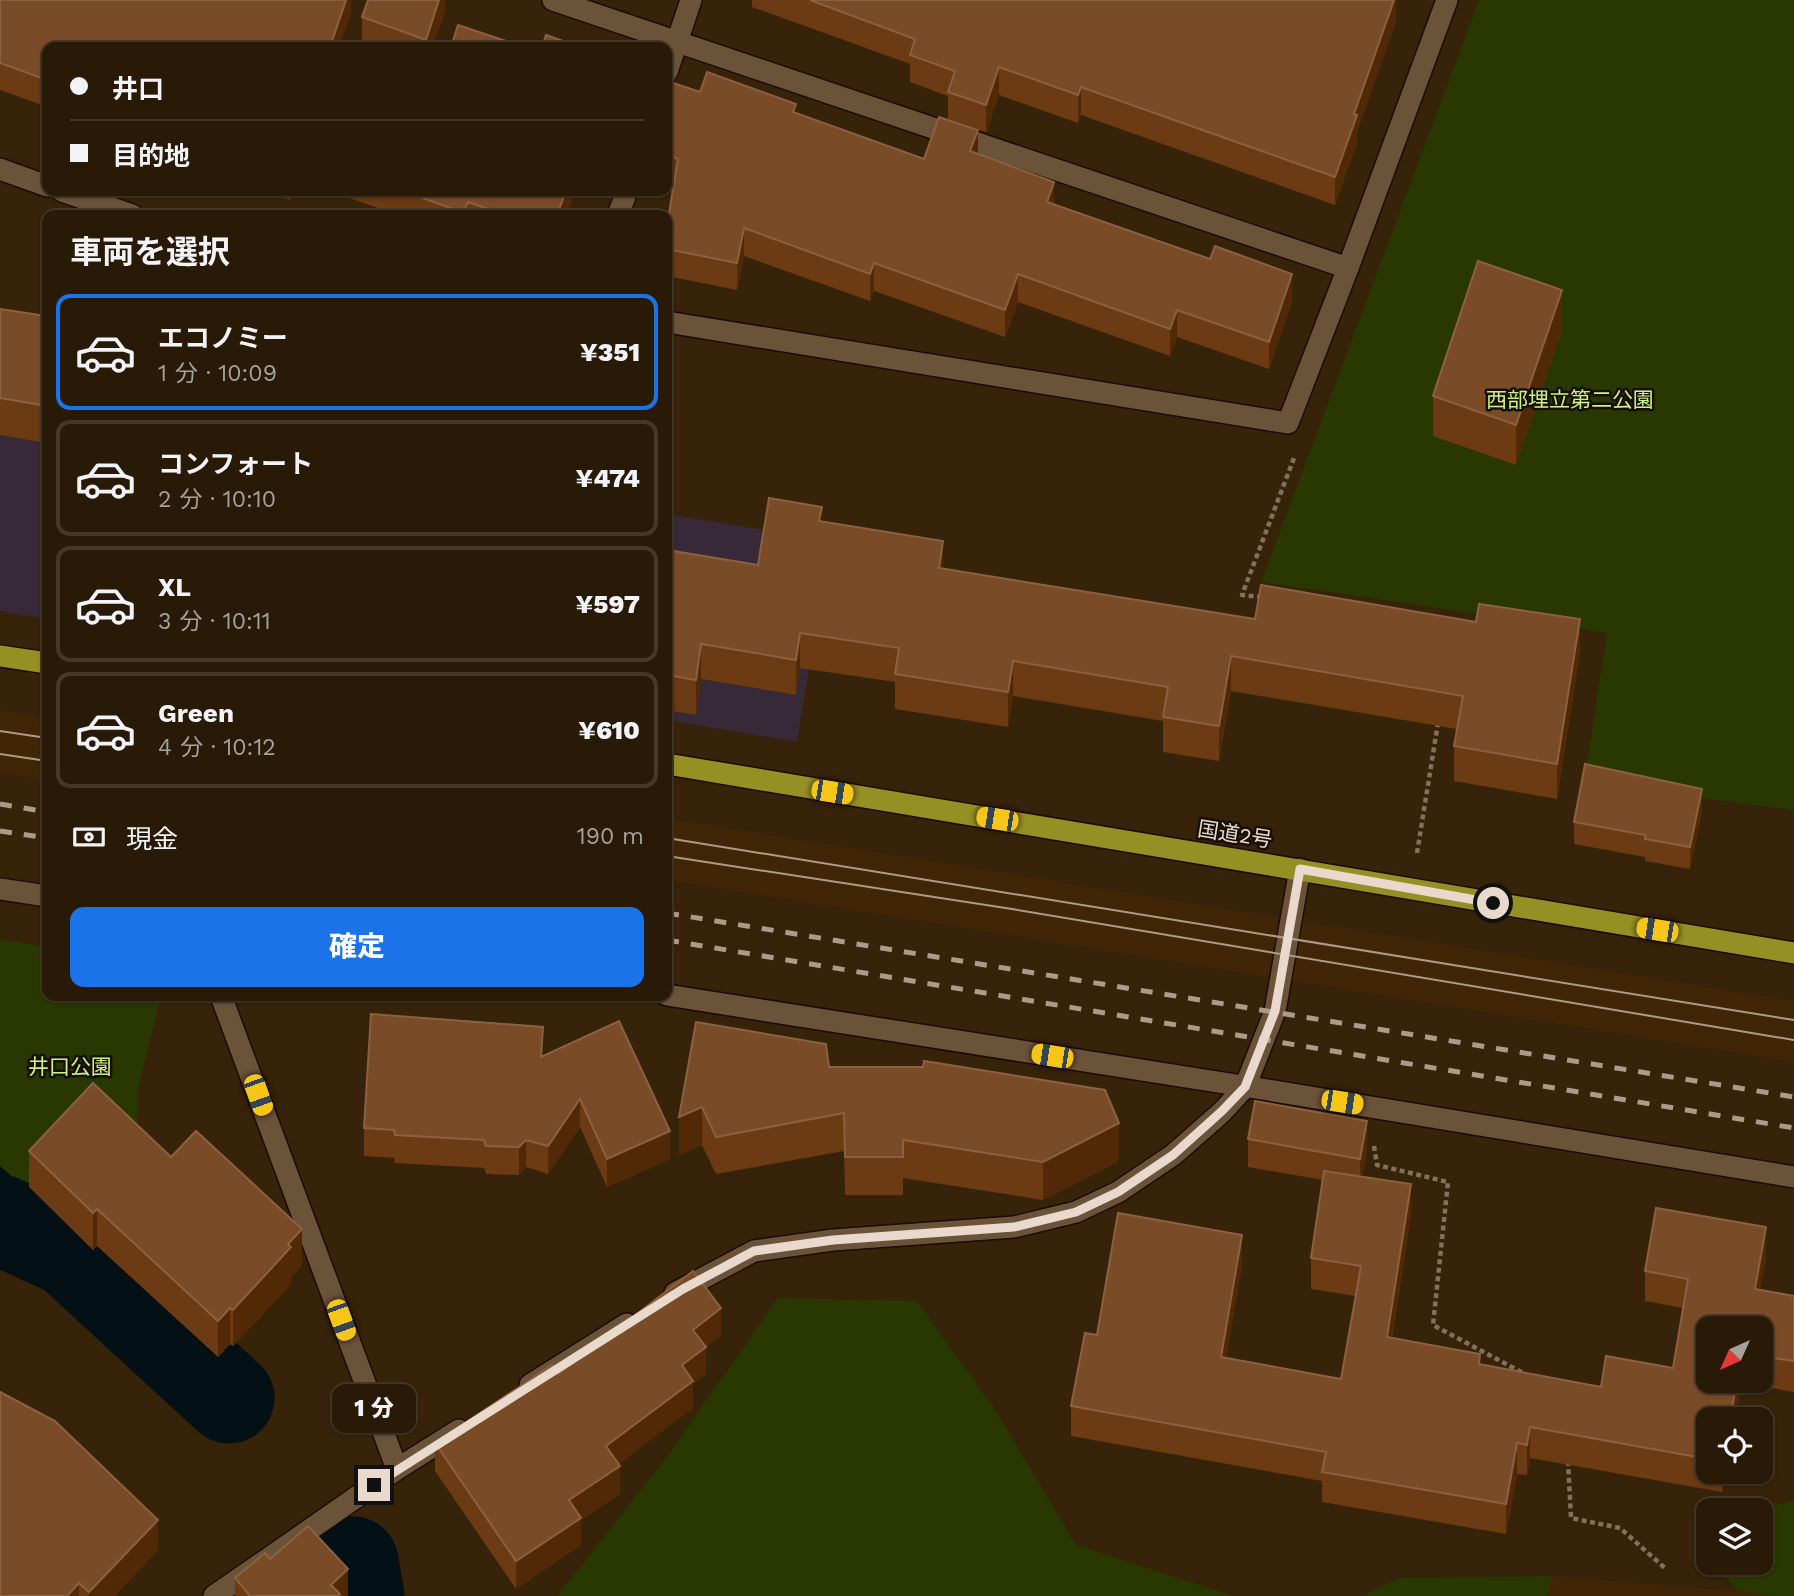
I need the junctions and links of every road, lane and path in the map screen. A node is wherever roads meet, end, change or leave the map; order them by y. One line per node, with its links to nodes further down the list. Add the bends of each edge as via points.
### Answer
1 (553, 0): 4 (street)
2 (691, 0): 4 (street)
3 (1447, 0): 10 (street)
4 (677, 43): 5 (street); 10 (street)
5 (672, 58)
6 (0, 169): 7 (street)
7 (42, 184)
8 (77, 196): 9 (street)
9 (117, 210)
10 (1348, 268): 11 (street, via 1288,423)
11 (672, 323)
12 (1294, 457): 13 (path, via 1242,595)
13 (1269, 598)
14 (0, 656): 15 (highway)
15 (42, 662)
16 (1440, 714): 20 (path)
17 (672, 765): 18 (highway, 国道2号)
18 (1300, 869): 20 (highway, 国道2号); 25 (street, via 1275,1011)
19 (0, 889): 21 (street)
20 (1412, 889): 22 (highway, 国道2号)
21 (42, 895)
22 (1794, 953)
23 (672, 996): 25 (street)
24 (223, 1001): 32 (street)
25 (1245, 1087): 27 (street); 29 (street, via 1173,1155 1118,1192 1076,1212 1014,1227 833,1240 754,1251)
26 (1377, 1165): 28 (path, via 1448,1182 1433,1325)
27 (1794, 1177)
28 (1528, 1376)
29 (511, 1397)
30 (477, 1419): 32 (street)
31 (1567, 1449): 33 (path, via 1571,1518 1620,1528)
32 (397, 1469): 34 (street)
33 (1665, 1569)
34 (214, 1596)

